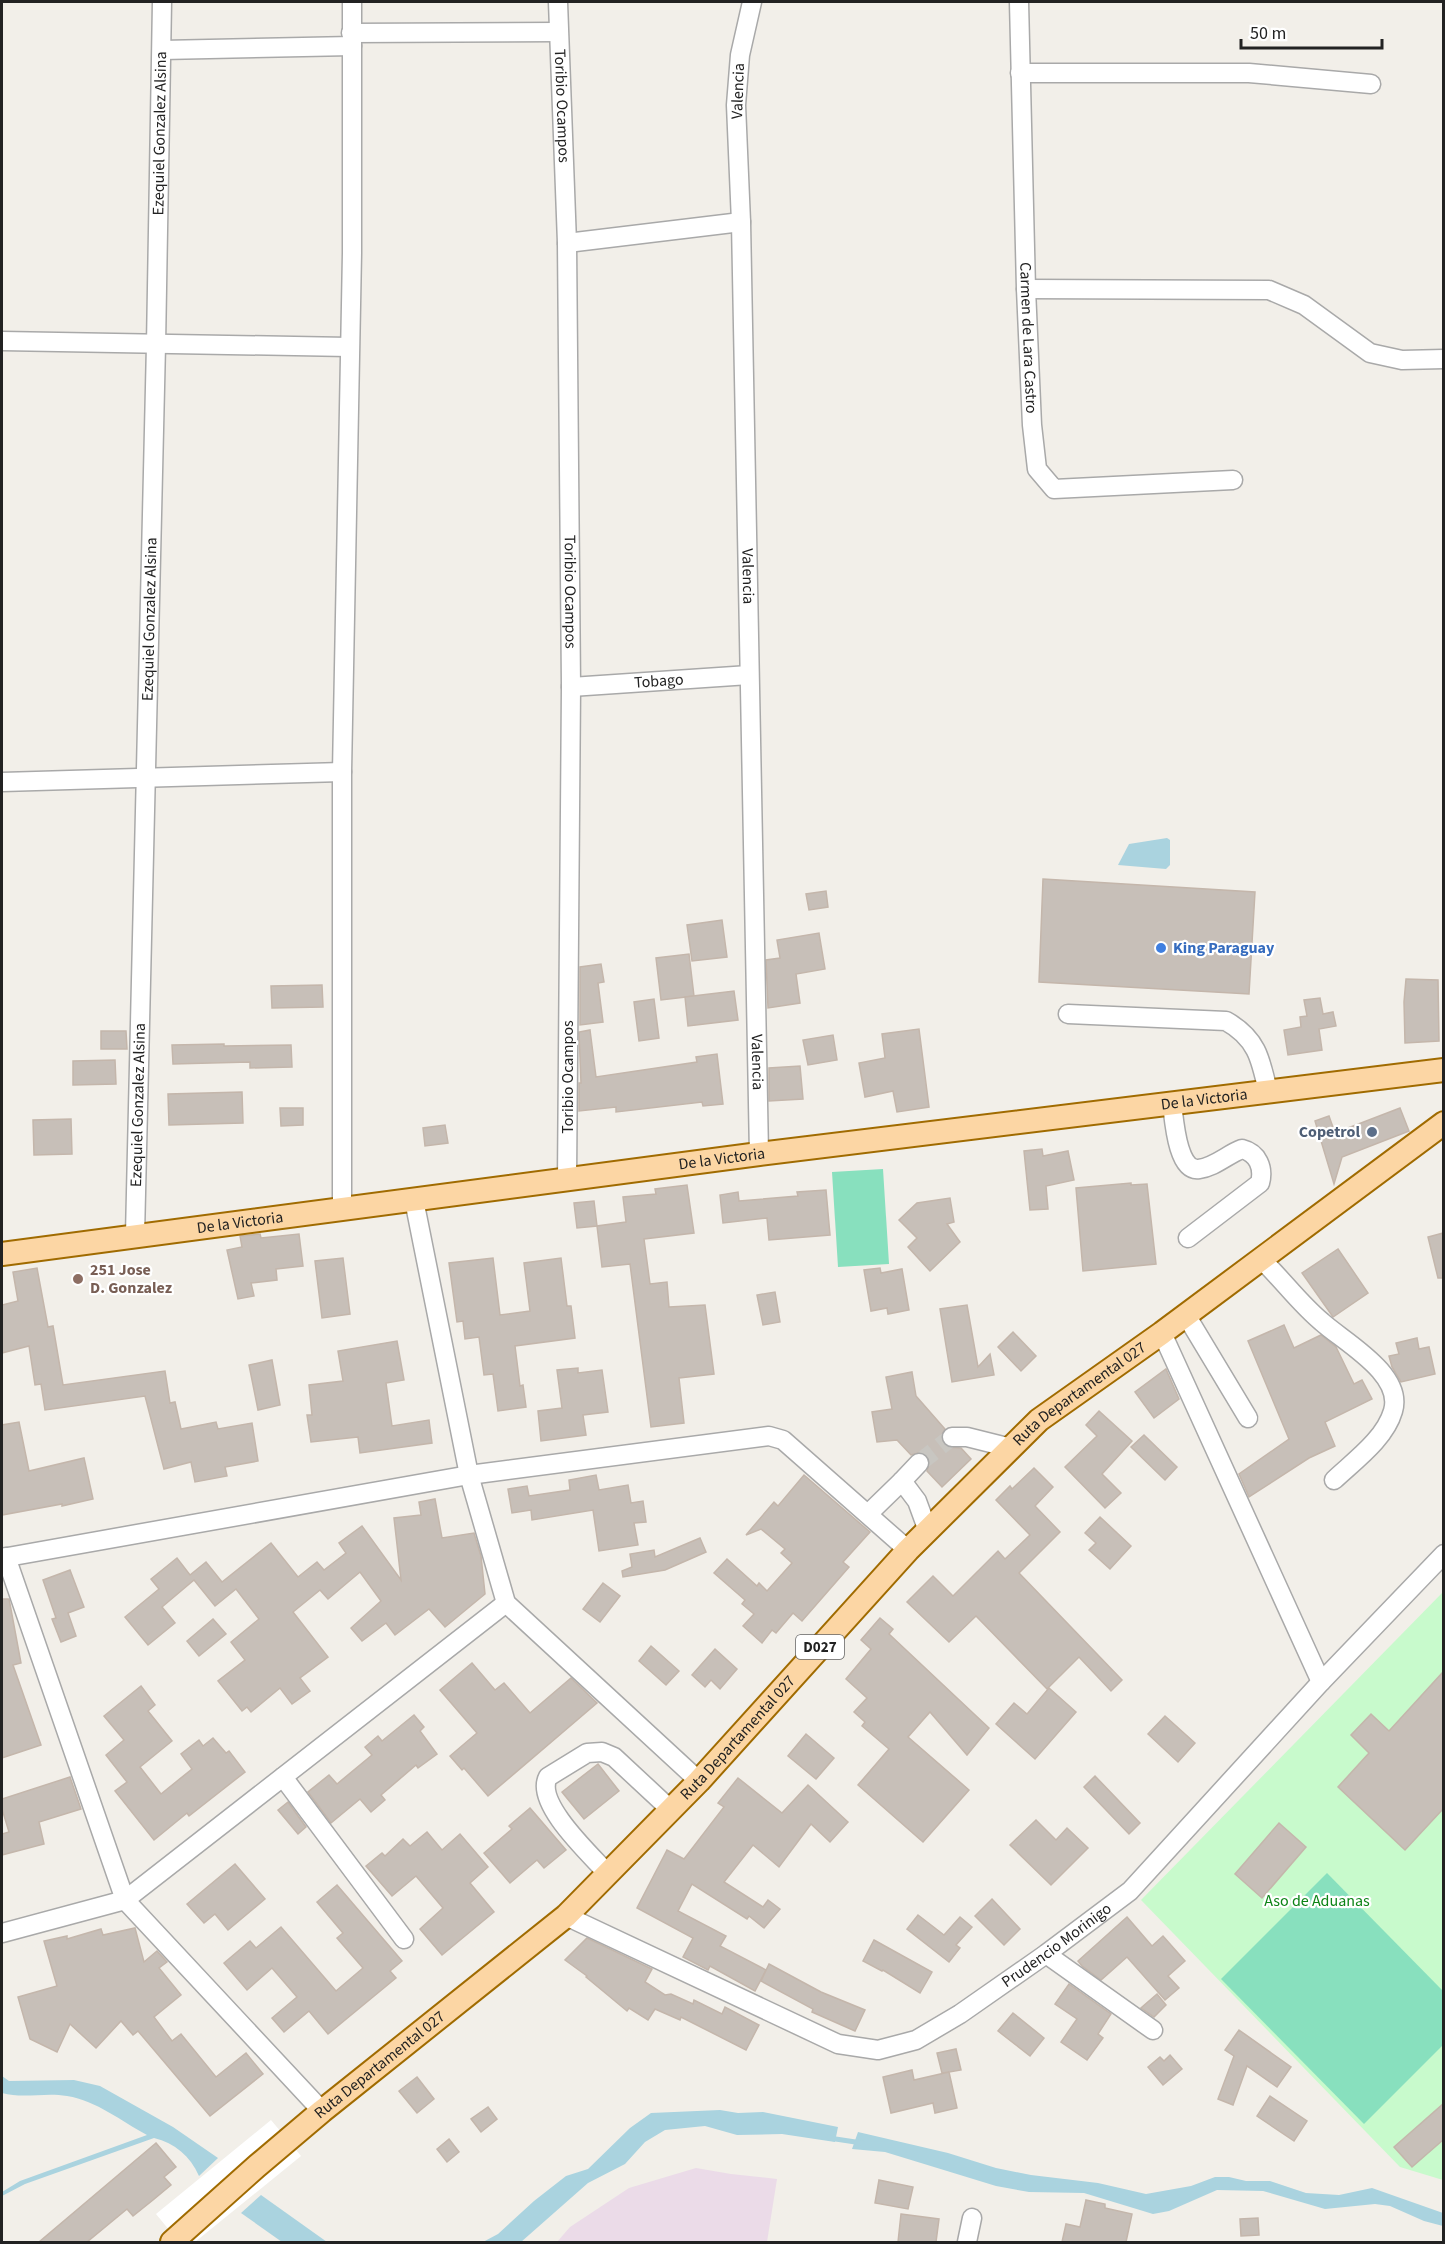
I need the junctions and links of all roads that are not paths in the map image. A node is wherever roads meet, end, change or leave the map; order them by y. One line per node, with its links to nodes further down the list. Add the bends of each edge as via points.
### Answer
1 (162, 2): 8 (street, Ezequiel Gonzalez Alsina)
2 (351, 2): 7 (street)
3 (558, 2): 6 (street, Toribio Ocampos)
4 (752, 2): 11 (street, Valencia, via 740,55 736,105)
5 (1019, 2): 9 (street, Carmen de Lara Castro)
6 (558, 32): 7 (street); 12 (street, Toribio Ocampos)
7 (352, 40): 8 (street); 16 (street)
8 (162, 50): 15 (street, Ezequiel Gonzalez Alsina)
9 (1020, 73): 10 (street, via 1249,73); 13 (street, Carmen de Lara Castro)
10 (1371, 84)
11 (741, 222): 12 (street); 19 (street, Valencia)
12 (567, 243): 20 (street, Toribio Ocampos)
13 (1026, 289): 17 (street, via 1269,290 1304,305 1370,353 1402,360); 18 (street, Carmen de Lara Castro, via 1036,469 1054,489)
14 (2, 341): 15 (street)
15 (156, 345): 16 (street); 22 (street, Ezequiel Gonzalez Alsina)
16 (349, 347): 21 (street)
17 (1443, 359)
18 (1233, 480)
19 (748, 675): 20 (street, Tobago); 29 (street, Valencia)
20 (571, 687): 30 (street, Toribio Ocampos)
21 (342, 772): 22 (street); 32 (street)
22 (147, 778): 23 (street); 33 (street, Ezequiel Gonzalez Alsina)
23 (2, 782)
24 (1068, 1014): 26 (street, via 1226,1021 1241,1029 1251,1041 1262,1062)
25 (1443, 1070): 26 (main road, De la Victoria)
26 (1268, 1092): 27 (main road, De la Victoria)
27 (1172, 1104): 29 (main road, De la Victoria); 34 (street, via 1177,1141 1193,1168 1206,1167 1242,1149 1253,1154 1261,1170 1260,1183)
28 (1443, 1123): 36 (main road, Ruta Departamental 027 / D027)
29 (759, 1154): 30 (main road, De la Victoria)
30 (567, 1180): 31 (main road, De la Victoria)
31 (414, 1200): 32 (main road, De la Victoria); 43 (street)
32 (342, 1210): 33 (main road, De la Victoria)
33 (135, 1235): 35 (main road, De la Victoria)
34 (1188, 1238)
35 (2, 1254)
36 (1261, 1259): 37 (main road, Ruta Departamental 027 / D027); 44 (street, via 1321,1322 1371,1361 1394,1393 1394,1410 1386,1425)
37 (1186, 1315): 38 (main road, Ruta Departamental 027 / D027); 39 (street)
38 (1162, 1333): 41 (main road, Ruta Departamental 027 / D027, via 1039,1420); 52 (street)
39 (1248, 1418)
40 (952, 1437): 41 (street)
41 (1011, 1448): 47 (main road, Ruta Departamental 027 / D027)
42 (920, 1463): 45 (street)
43 (470, 1475): 46 (street, via 769,1436 783,1440); 50 (street); 51 (street)
44 (1334, 1480)
45 (902, 1481): 46 (street); 47 (street, via 917,1501)
46 (868, 1514): 48 (street)
47 (928, 1531): 48 (main road, Ruta Departamental 027 / D027)
48 (908, 1550): 54 (main road, Ruta Departamental 027 / D027)
49 (1443, 1554): 52 (street, Prudencio Morinigo)
50 (4, 1558): 57 (street)
51 (506, 1603): 53 (street); 54 (street)
52 (1321, 1682): 61 (street, Prudencio Morinigo, via 1130,1891)
53 (283, 1777): 57 (street); 60 (street)
54 (699, 1781): 55 (main road, Ruta Departamental 027 / D027)
55 (671, 1810): 56 (main road, Ruta Departamental 027 / D027); 56 (street, via 614,1757 602,1752 587,1753 548,1777 546,1794 556,1814)
56 (608, 1874): 58 (main road, Ruta Departamental 027 / D027)
57 (124, 1900): 59 (street); 63 (street)
58 (567, 1916): 61 (street, Prudencio Morinigo, via 838,2044 879,2050 916,2040); 63 (main road, Ruta Departamental 027 / D027)
59 (2, 1933)
60 (404, 1938)
61 (1046, 1954): 62 (street)
62 (1153, 2030)
63 (322, 2111): 65 (main road, Ruta Departamental 027 / D027)
64 (972, 2218): 66 (street)
65 (172, 2242)
66 (967, 2242)

